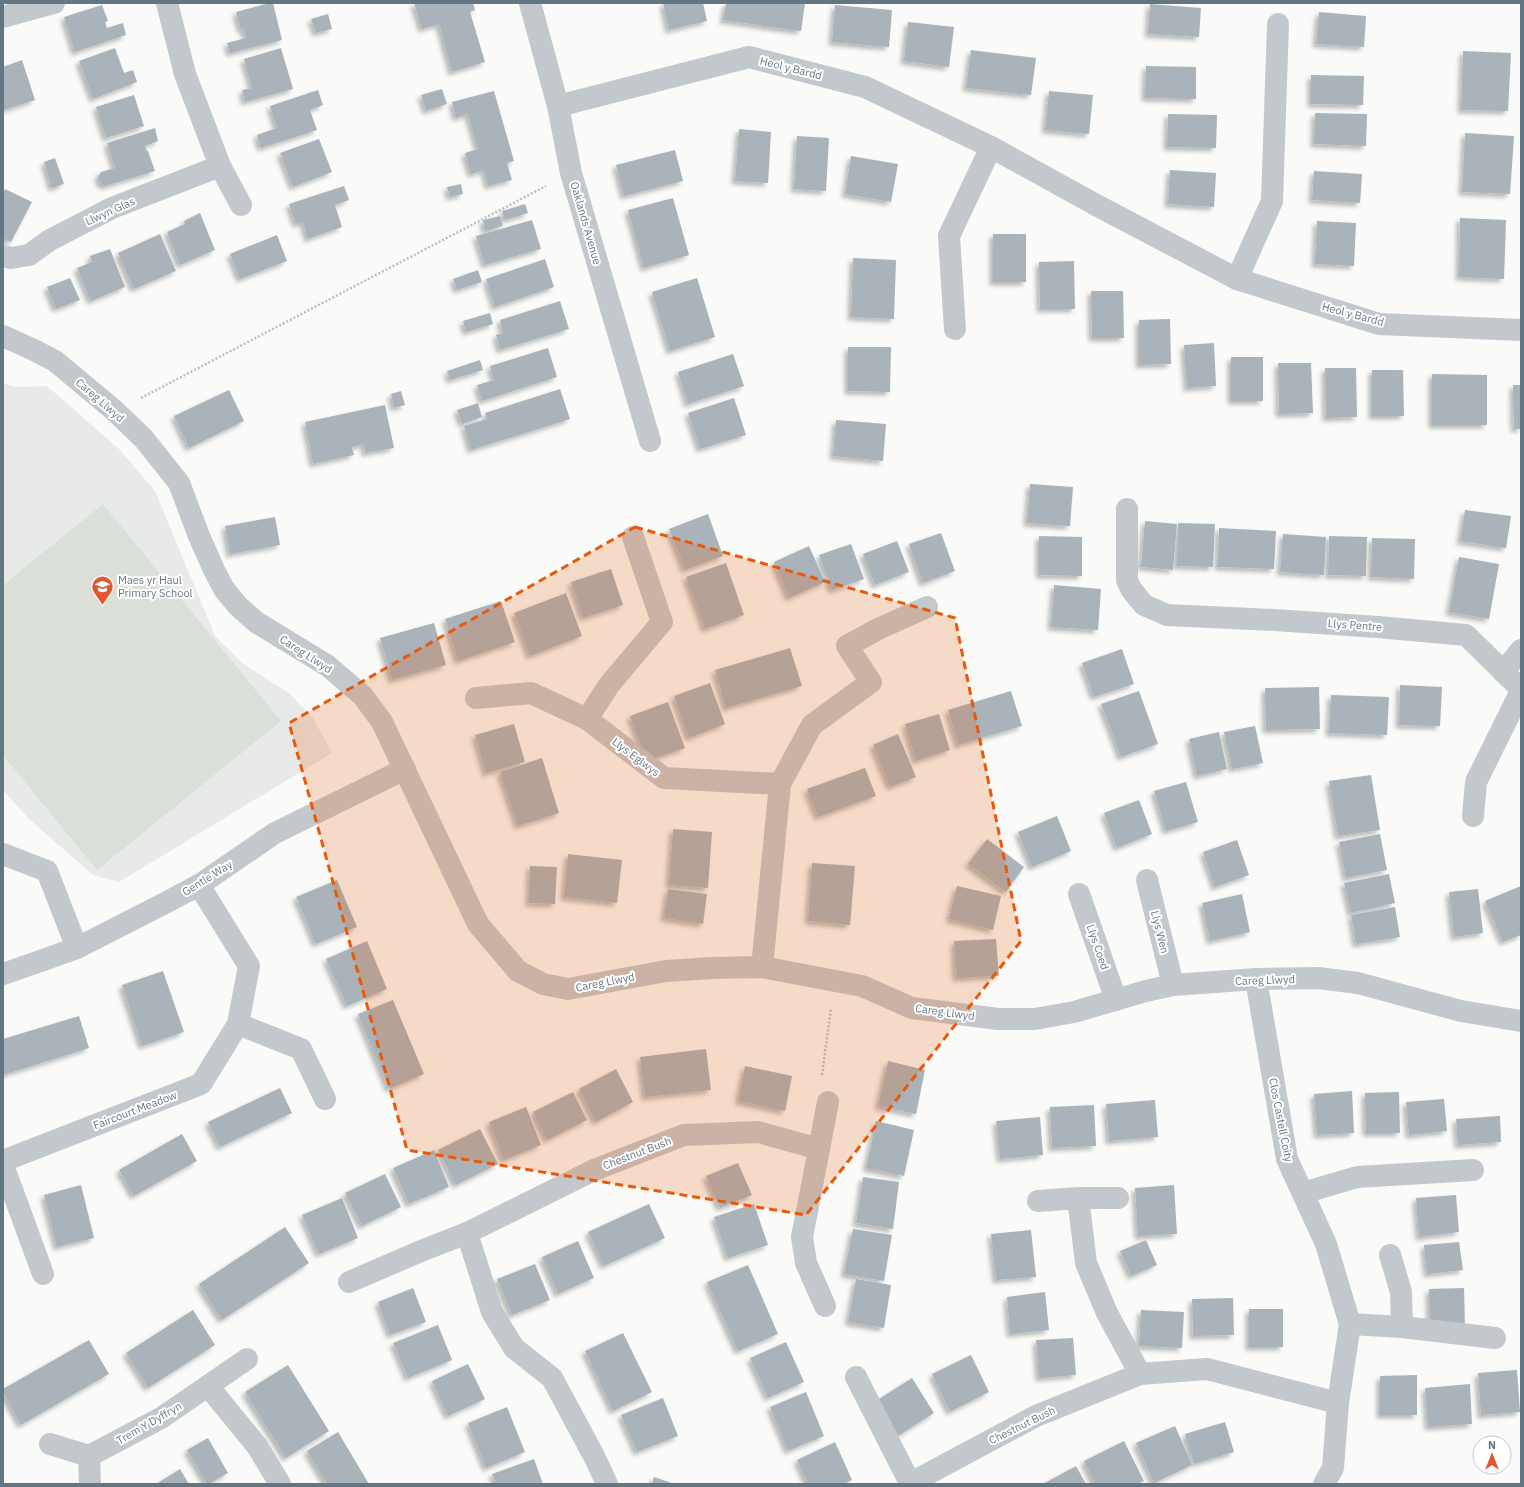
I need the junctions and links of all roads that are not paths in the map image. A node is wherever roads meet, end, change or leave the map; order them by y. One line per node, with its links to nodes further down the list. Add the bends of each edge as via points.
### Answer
1 (54, 3): 4 (street)
2 (167, 3): 8 (street, via 185,74)
3 (530, 3): 6 (street, Oaklands Avenue)
4 (3, 17)
5 (1278, 24): 11 (street, via 1272,202)
6 (558, 106): 7 (street, Heol y Bardd, via 749,57 865,86); 15 (street, Oaklands Avenue, via 571,173)
7 (991, 147): 11 (street, Heol y Bardd); 12 (street, via 950,236)
8 (220, 166): 9 (street); 10 (street, Llwyn Glas, via 112,208 50,240 29,255 11,258)
9 (241, 205)
10 (3, 256)
11 (1237, 279): 13 (street, Heol y Bardd, via 1379,324)
12 (955, 329)
13 (1521, 330)
14 (3, 336): 24 (street, Careg Llwyd, via 55,361 144,439 179,483 199,536 224,589 256,622 328,666 362,696 382,722)
15 (650, 441)
16 (1127, 509): 20 (street, Llys Pentre, via 1127,580 1144,605 1167,615 1290,621 1466,635)
17 (633, 537): 23 (street, via 662,622 609,685)
18 (927, 607): 25 (street, via 847,646 871,682 812,725)
19 (1521, 650): 20 (street)
20 (1503, 672): 21 (street, Llys Pentre)
21 (1521, 690): 26 (street, Llys Pentre, via 1476,782)
22 (476, 698): 23 (street, Llys Eglwys, via 532,693)
23 (587, 719): 25 (street, Llys Eglwys, via 664,778)
24 (405, 769): 29 (street, Gentle Way, via 276,833); 32 (street, Careg Llwyd, via 478,924 518,971 543,984 568,989 666,971)
25 (780, 784): 32 (street)
26 (1473, 816)
27 (3, 854): 31 (street, via 47,871)
28 (1147, 880): 35 (street, Llys Wen)
29 (198, 885): 31 (street, Gentle Way); 38 (street, Faircourt Meadow, via 249,966)
30 (1079, 894): 36 (street, Llys Coed)
31 (77, 948): 33 (street, Gentle Way)
32 (762, 967): 36 (street, Careg Llwyd, via 862,986 912,1008 977,1017 1035,1019 1074,1012)
33 (3, 974)
34 (1256, 979): 35 (street, Careg Llwyd); 37 (street, Careg Llwyd, via 1318,978 1358,983 1461,1011); 45 (street, Clos Castell Coity, via 1287,1159)
35 (1172, 985): 36 (street, Careg Llwyd)
36 (1116, 1000)
37 (1521, 1021)
38 (238, 1024): 39 (street, via 301,1049); 42 (street, Faircourt Meadow, via 201,1084)
39 (325, 1099)
40 (828, 1102): 41 (street)
41 (819, 1149): 49 (street, Chestnut Bush, via 758,1132 684,1135 594,1170); 53 (street, via 802,1236 806,1263)
42 (3, 1161)
43 (3, 1165): 51 (street)
44 (1473, 1170): 45 (street, via 1357,1178)
45 (1303, 1193): 54 (street, Clos Castell Coity, via 1326,1244)
46 (1078, 1198): 47 (street); 48 (street); 58 (street, via 1086,1263 1107,1313)
47 (1118, 1198)
48 (1038, 1201)
49 (467, 1233): 52 (street, Chestnut Bush); 66 (street, via 492,1312 514,1348 552,1378)
50 (1390, 1255): 55 (street, via 1401,1292)
51 (43, 1274)
52 (348, 1282)
53 (825, 1306)
54 (1350, 1324): 55 (street); 61 (street, Clos Castell Coity)
55 (1402, 1327): 56 (street)
56 (1495, 1338)
57 (247, 1359): 60 (street, Trem Y Dyffryn)
58 (1140, 1374): 61 (street, Chestnut Bush, via 1207,1369); 67 (street, Chestnut Bush, via 1036,1416)
59 (856, 1377): 67 (street)
60 (208, 1386): 63 (street, Trem Y Dyffryn, via 161,1418); 65 (street, via 257,1446)
61 (1338, 1403): 68 (street, Clos Castell Coity, via 1333,1468)
62 (50, 1444): 63 (street)
63 (89, 1456): 64 (street)
64 (90, 1484)
65 (280, 1484)
66 (607, 1484)
67 (909, 1484)
68 (1324, 1484)

